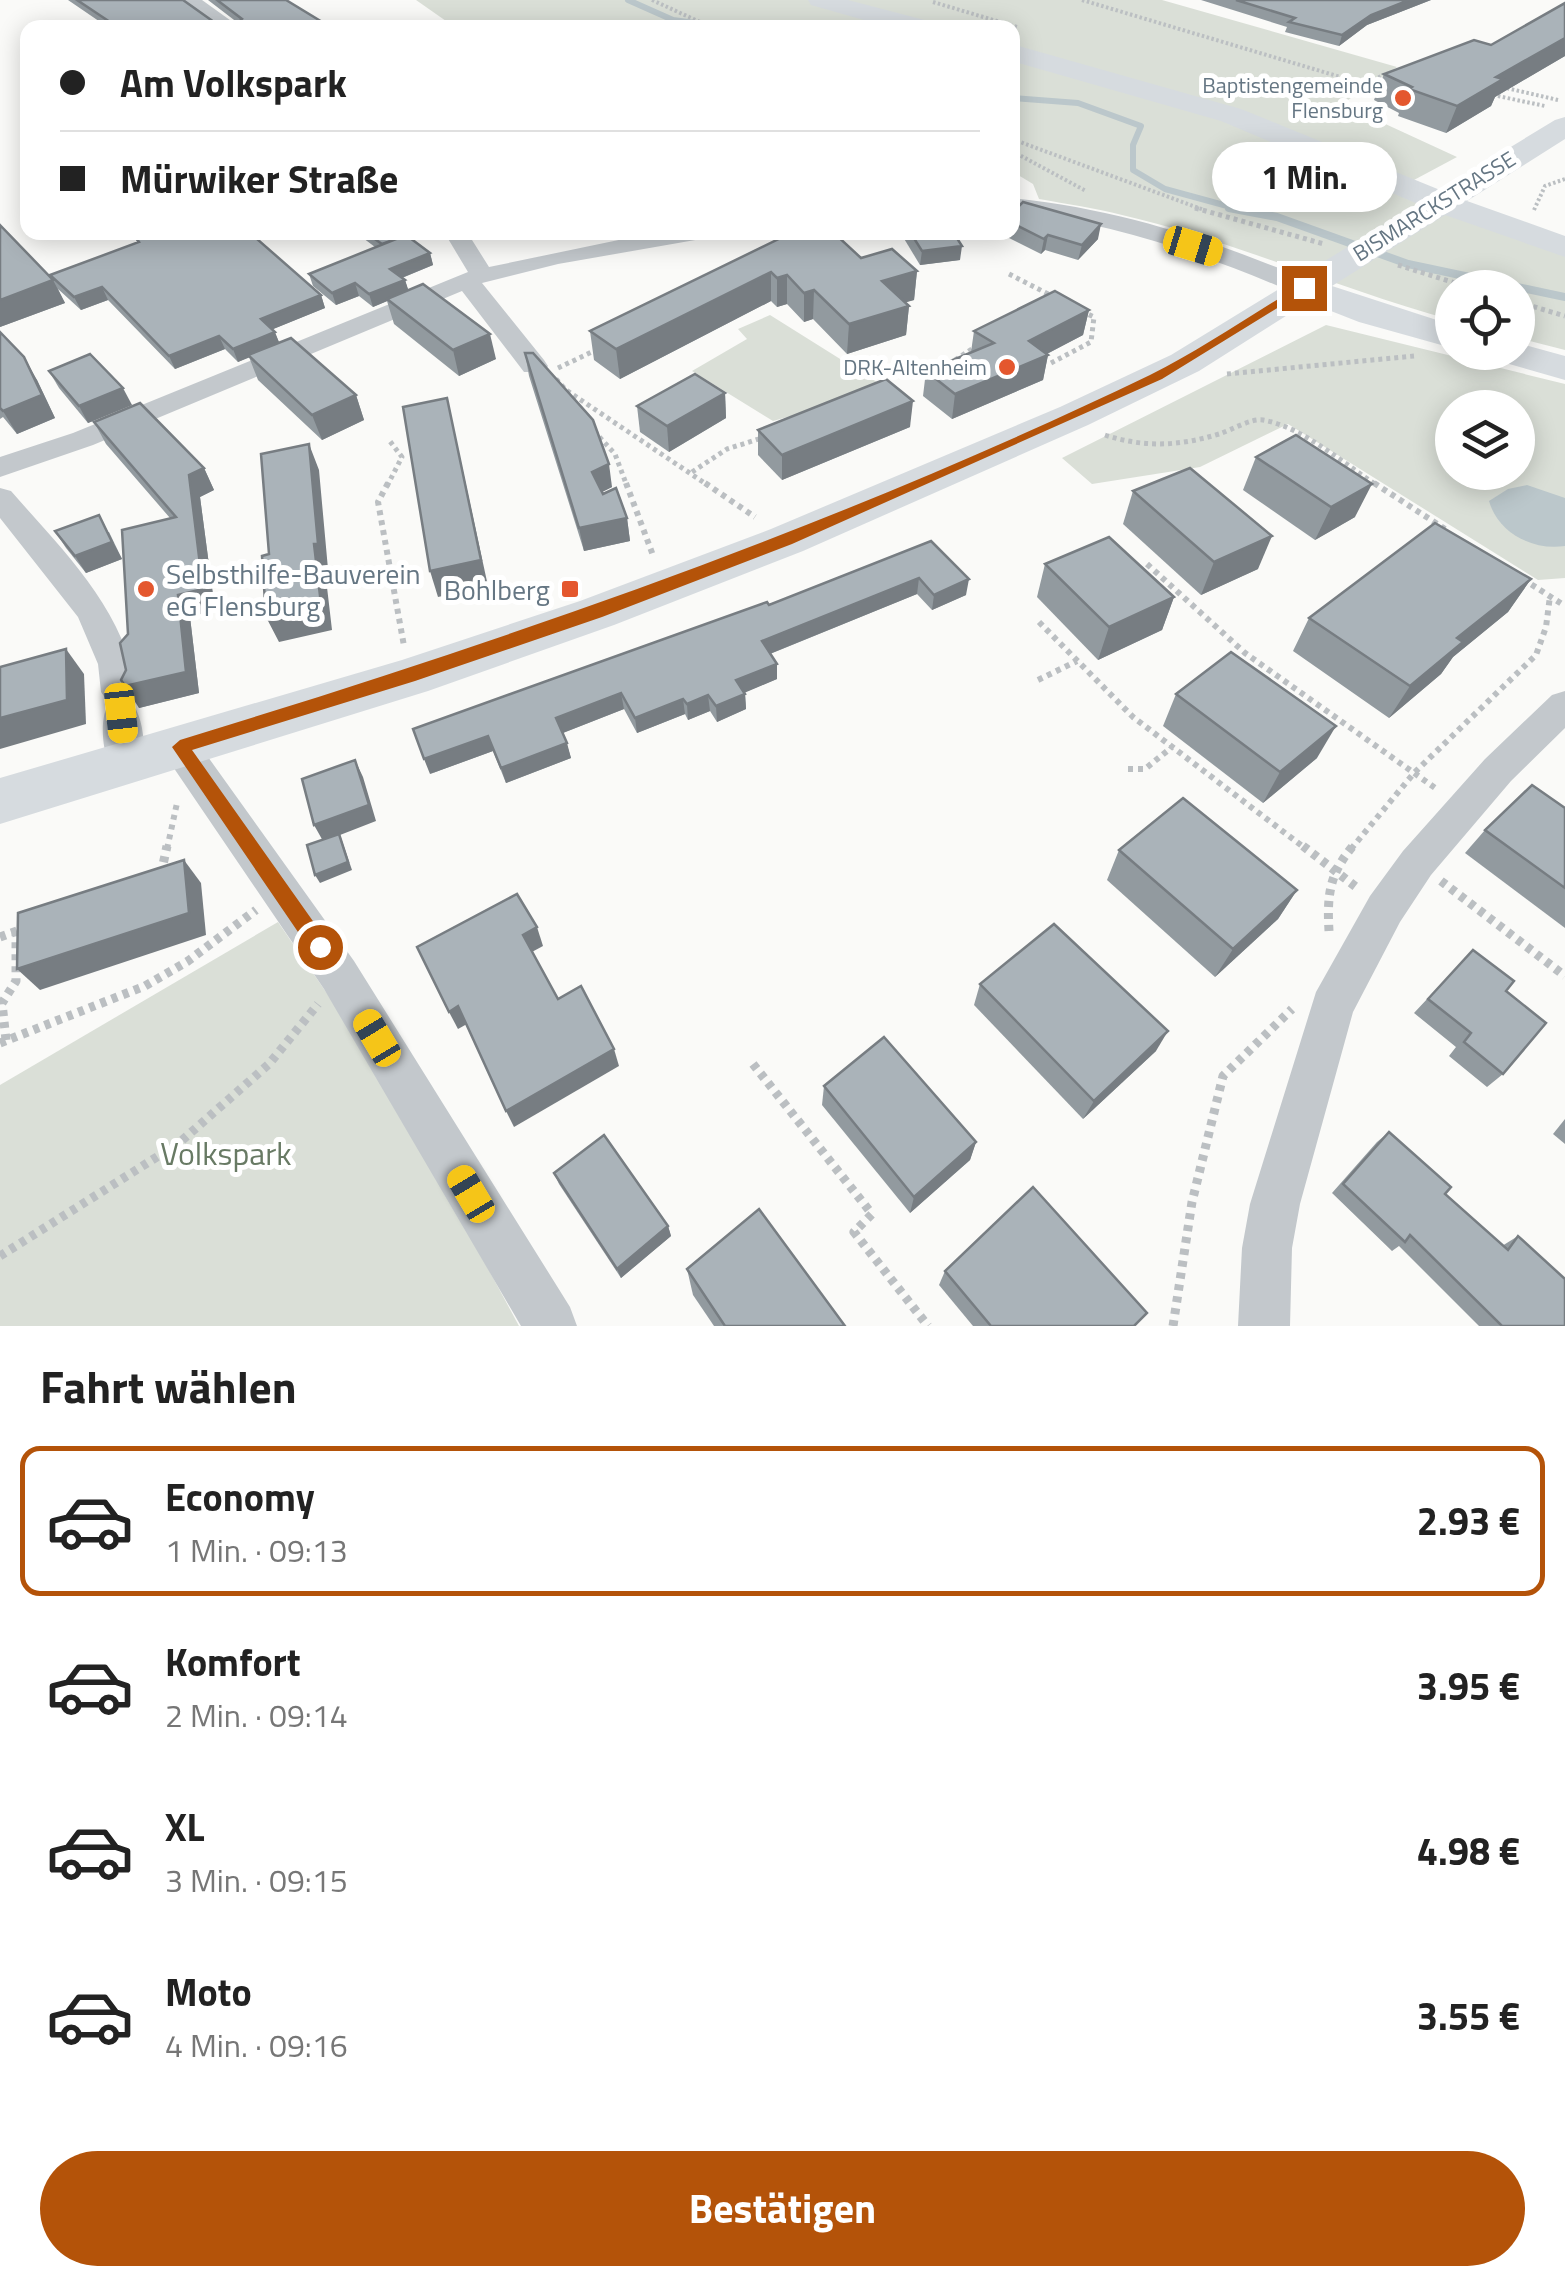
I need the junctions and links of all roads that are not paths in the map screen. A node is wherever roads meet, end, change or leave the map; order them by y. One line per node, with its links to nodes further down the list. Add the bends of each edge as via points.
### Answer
1 (190, 0): 3 (street)
2 (820, 0): 4 (main road)
3 (220, 20)
4 (894, 20)
5 (1020, 54): 10 (main road, via 1231,115)
6 (1558, 116): 12 (main road, BISMARCKSTRASSE, via 1510,158 1338,254)
7 (1020, 206): 12 (street, via 1116,222)
8 (458, 240): 11 (street)
9 (653, 240): 11 (street)
10 (1565, 246)
11 (474, 277): 16 (street); 17 (street)
12 (1304, 288): 13 (main road); 21 (main road, BISMARCKSTRASSE, via 1185,362 787,540 410,676)
13 (1435, 345)
14 (1535, 359): 15 (main road)
15 (1565, 368)
16 (546, 372)
17 (0, 467)
18 (0, 498): 20 (street, via 92,610 115,654)
19 (1565, 705): 24 (street, via 1416,862 1332,1007 1275,1204)
20 (122, 722): 21 (main road, BISMARCKSTRASSE); 22 (main road, BISMARCKSTRASSE)
21 (180, 747): 23 (street, via 340,975)
22 (0, 801)
23 (551, 1326)
24 (1264, 1326)

